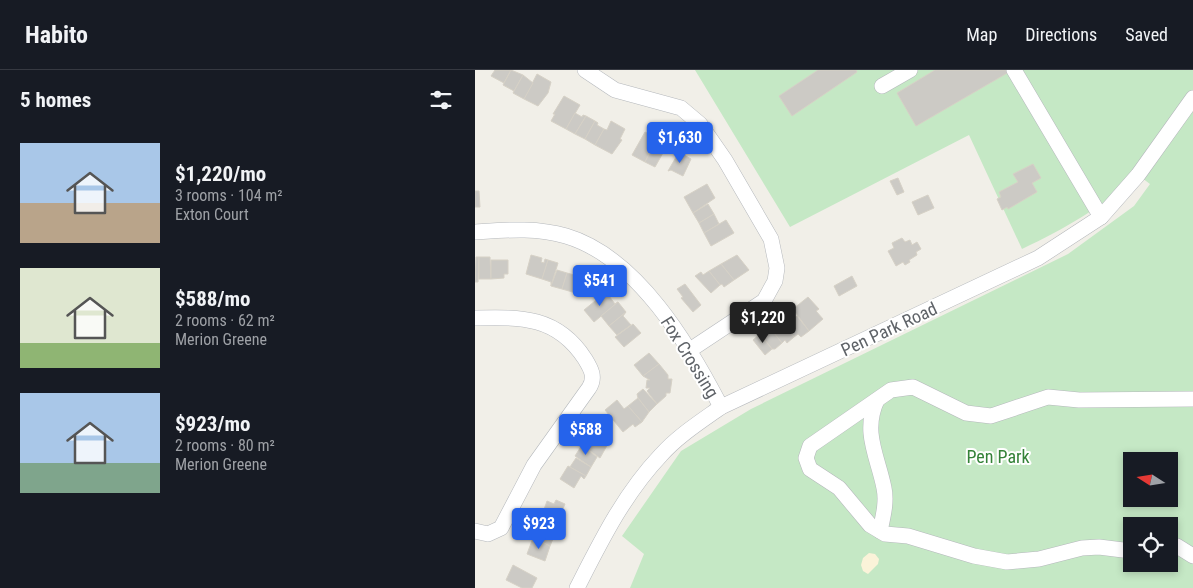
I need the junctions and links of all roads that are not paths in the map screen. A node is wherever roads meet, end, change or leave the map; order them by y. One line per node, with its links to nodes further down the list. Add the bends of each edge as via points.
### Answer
1 (585, 70): 9 (street, via 615,90 674,106 692,116 725,160 771,239 777,268 769,295)
2 (910, 70): 4 (street)
3 (1014, 70): 6 (street)
4 (882, 86)
5 (1193, 98): 6 (street, Pen Park Road, via 1143,169)
6 (1101, 218): 12 (street, Pen Park Road, via 1038,258)
7 (475, 232): 9 (street, Fox Crossing, via 545,231 595,249 624,271 653,300)
8 (475, 318): 13 (street, via 516,317 554,328 569,339 593,376 589,388 533,466 501,528 488,534)
9 (690, 350): 12 (street, Fox Crossing)
10 (1193, 399): 11 (street, via 1079,400 1048,397 991,416 966,413 913,387 891,390)
11 (877, 400): 14 (street, via 869,426 885,498); 14 (street, via 810,446 806,458 811,469 839,488 870,525)
12 (721, 407): 18 (street, Pen Park Road, via 684,433 639,479 609,524)
13 (475, 531)
14 (880, 531): 16 (street, via 1007,562 1039,559 1090,547)
15 (1178, 547): 17 (street)
16 (1123, 550)
17 (1193, 556)
18 (577, 588)

